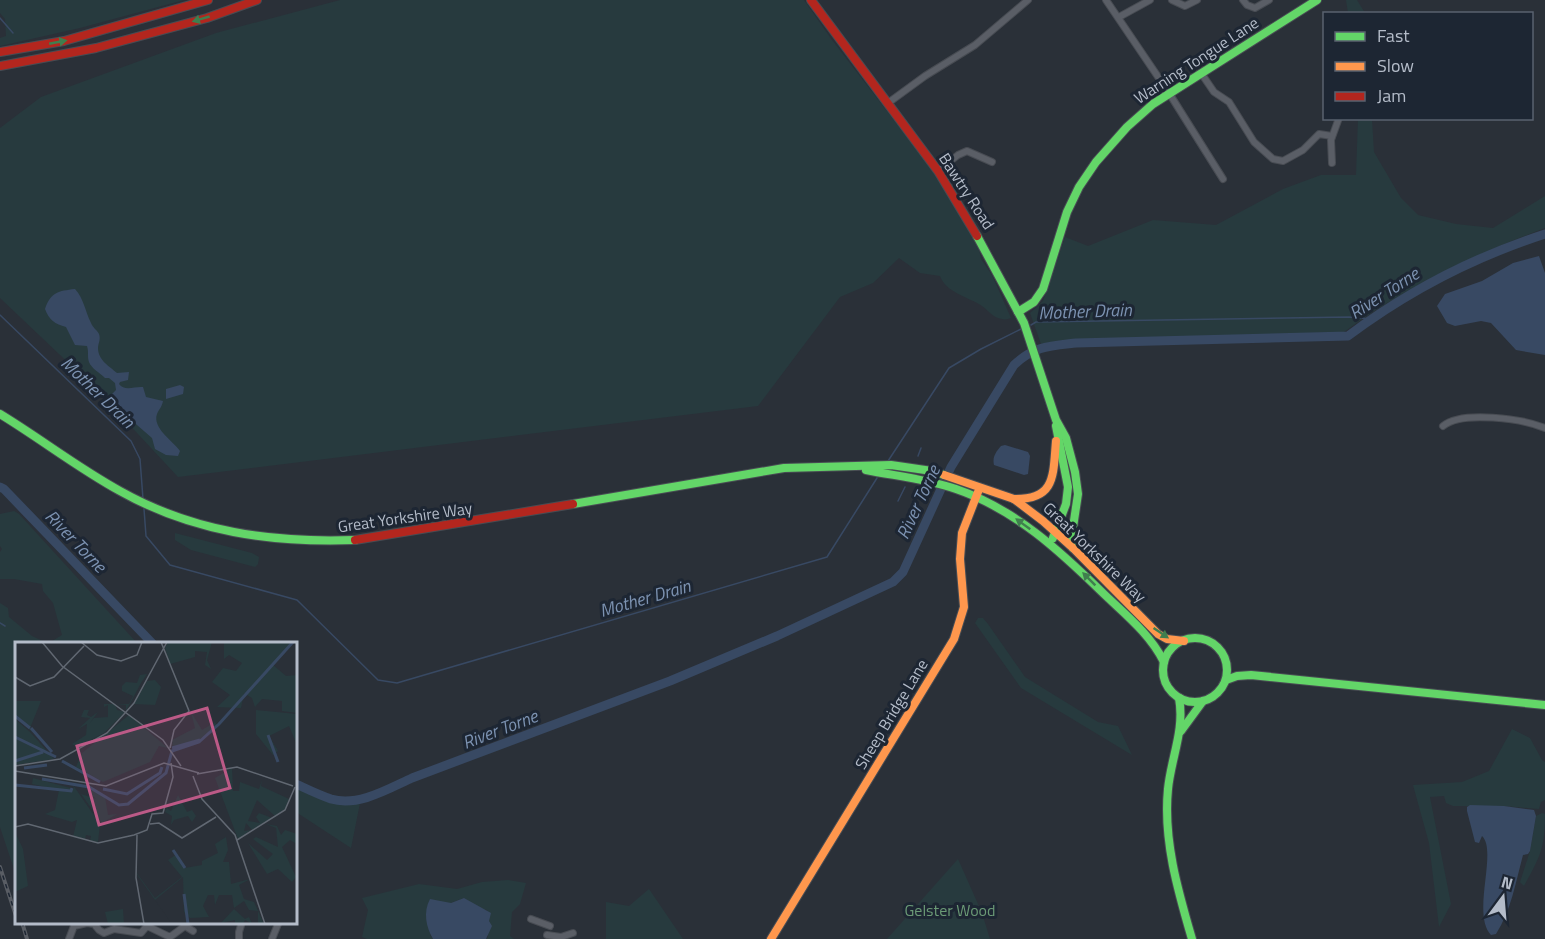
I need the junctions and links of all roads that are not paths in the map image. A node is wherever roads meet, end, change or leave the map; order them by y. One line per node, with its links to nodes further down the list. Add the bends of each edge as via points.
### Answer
1 (208, 0): 13 (main road, one-way to 1, via 64,41)
2 (257, 0): 14 (main road, one-way to 14, via 96,48)
3 (811, 0): 17 (main road, Bawtry Road)
4 (1028, 0): 17 (street, via 975,45)
5 (1106, 0): 12 (street)
6 (1150, 0): 12 (street)
7 (1172, 0): 8 (street, via 1185,6)
8 (1197, 0)
9 (1243, 0): 10 (street, via 1255,8)
10 (1269, 0)
11 (1317, 0): 15 (main road, Warning Tongue Lane)
12 (1119, 17): 16 (street)
13 (0, 52)
14 (0, 66)
15 (1201, 73): 16 (main road, Warning Tongue Lane); 19 (street, via 1214,92 1229,102 1254,142 1273,159 1283,161 1303,150 1319,134)
16 (1169, 93): 23 (street); 24 (main road, Warning Tongue Lane, via 1140,114 1086,175 1067,212 1043,289 1034,302)
17 (888, 103): 22 (main road, Bawtry Road)
18 (1339, 120): 19 (street)
19 (1332, 136): 21 (street)
20 (992, 162): 22 (street, via 967,151)
21 (1332, 163)
22 (938, 171): 24 (main road, Bawtry Road, via 986,249)
23 (1223, 178)
24 (1018, 312): 26 (main road, Bawtry Road)
25 (0, 414): 30 (main road, Great Yorkshire Way, via 99,479 152,507 238,536 318,543 365,540 784,468)
26 (1056, 420): 29 (main road, Bawtry Road); 34 (main road, Bawtry Road, via 1066,438 1077,483)
27 (1443, 426): 28 (street, via 1464,419 1495,417)
28 (1545, 428)
29 (1057, 435): 33 (main road, via 1050,482 1043,495 1032,500); 35 (main road, Bawtry Road, via 1068,487)
30 (874, 468): 31 (main road, Great Yorkshire Way, via 891,465 932,471); 32 (main road, Great Yorkshire Way, via 932,481)
31 (981, 486): 32 (main road, Sheep Bridge Lane); 33 (main road, Great Yorkshire Way)
32 (976, 497): 36 (main road, Great Yorkshire Way, one-way to 32); 61 (main road, Sheep Bridge Lane, via 962,533 964,607 954,639)
33 (1014, 499): 35 (main road, Great Yorkshire Way)
34 (1073, 522): 35 (main road, Bawtry Road); 37 (main road, Bawtry Road)
35 (1057, 534): 36 (main road, Bawtry Road); 37 (main road, Great Yorkshire Way)
36 (1051, 543): 40 (main road, Great Yorkshire Way, one-way to 36, via 1160,652 1127,616)
37 (1073, 548): 38 (main road, Great Yorkshire Way, one-way to 38, via 1158,634)
38 (1184, 641): 39 (main road, via 1204,640); 40 (main road, via 1171,649)
39 (1224, 657): 41 (main road); 42 (main road)
40 (1164, 662): 43 (main road, via 1165,681)
41 (1251, 675): 42 (main road); 45 (main road)
42 (1226, 680): 44 (main road, via 1220,691)
43 (1179, 698): 44 (main road); 46 (main road)
44 (1203, 701): 46 (main road)
45 (1545, 705)
46 (1179, 734): 62 (main road, via 1168,790 1169,845)
47 (531, 919): 56 (street, via 550,924)
48 (75, 924): 57 (street)
49 (92, 924): 53 (street, via 104,933 114,929)
50 (185, 924): 53 (street, via 170,937 148,927 141,933); 54 (street)
51 (241, 924): 59 (street)
52 (278, 924): 60 (street)
53 (125, 931): 58 (street)
54 (193, 931)
55 (573, 933): 56 (street)
56 (547, 937)
57 (69, 939)
58 (124, 939)
59 (239, 939)
60 (272, 939)
61 (771, 939)
62 (1192, 939)

